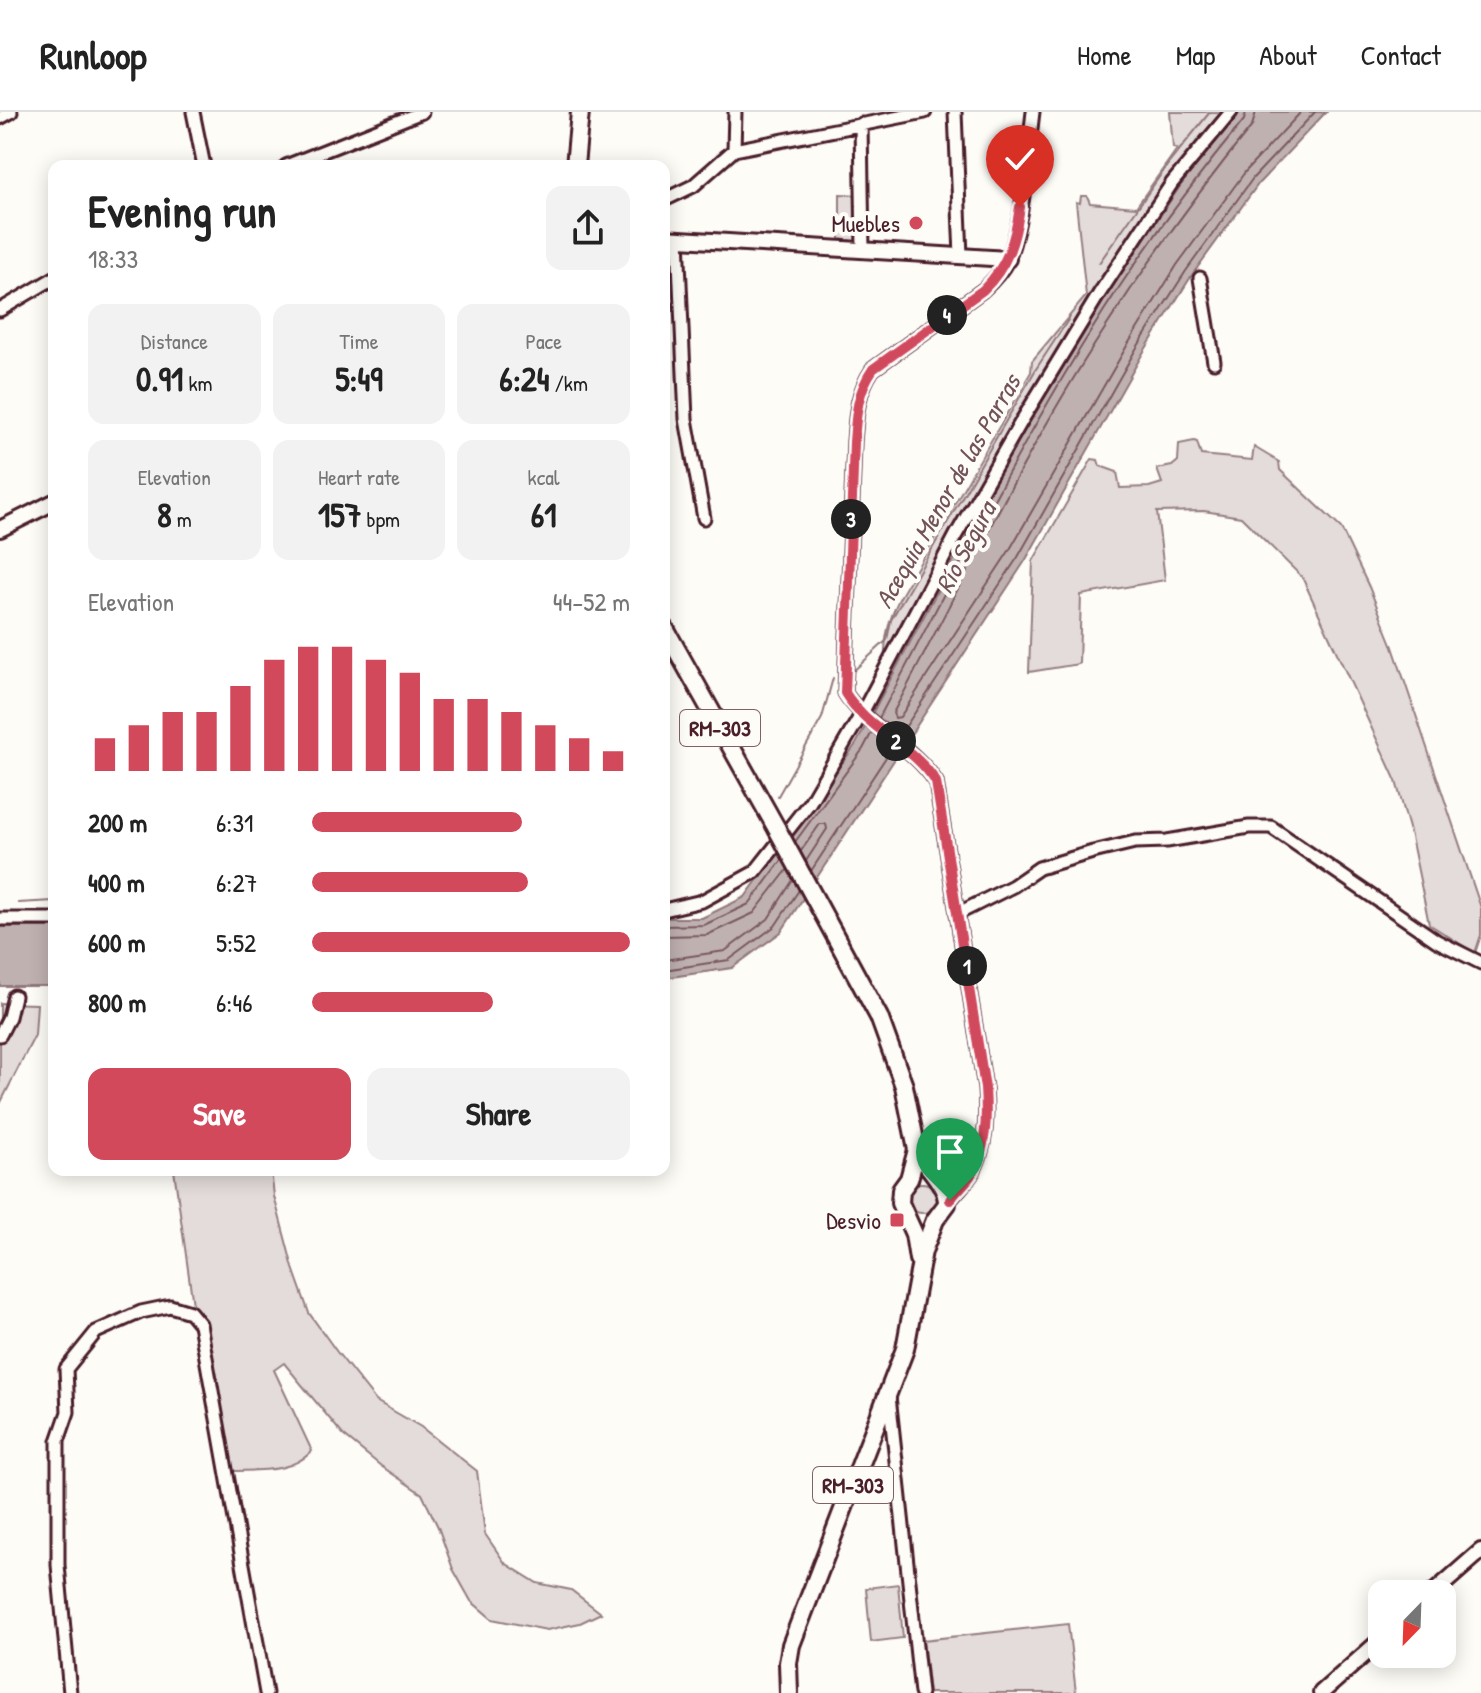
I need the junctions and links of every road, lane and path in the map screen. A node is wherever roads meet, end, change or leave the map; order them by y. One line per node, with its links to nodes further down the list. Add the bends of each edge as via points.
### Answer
1 (11, 112): 10 (street)
2 (193, 112): 13 (street)
3 (422, 112): 14 (street)
4 (735, 112): 12 (street)
5 (925, 112): 11 (street)
6 (955, 112): 19 (street)
7 (1033, 112): 20 (street)
8 (1231, 112): 29 (street, via 1172,183 1099,294 956,535)
9 (580, 113): 15 (highway)
10 (0, 118)
11 (861, 124): 12 (street); 18 (street)
12 (734, 150): 16 (street, via 693,186)
13 (203, 160)
14 (301, 160)
15 (576, 160)
16 (670, 197)
17 (671, 238): 18 (main road); 26 (street, via 686,419)
18 (863, 250): 19 (main road)
19 (961, 256): 20 (main road)
20 (1008, 259): 29 (street, via 983,290 873,369 857,404 844,680 845,693)
21 (1200, 278): 24 (street)
22 (48, 282): 23 (street)
23 (0, 310)
24 (1214, 362)
25 (48, 505): 27 (main road)
26 (704, 518)
27 (0, 529)
28 (670, 638): 37 (highway, RM-303, bridge, via 865,988 904,1086)
29 (862, 713): 30 (street, via 810,802 755,872 702,901); 31 (street, via 926,766 936,782)
30 (670, 909)
31 (957, 914): 34 (street, via 1039,868 1093,852 1135,842 1271,827 1437,941); 40 (street, via 987,1111 982,1147)
32 (0, 919): 33 (street)
33 (48, 919)
34 (1481, 963)
35 (14, 996): 36 (street)
36 (0, 1035)
37 (917, 1150): 38 (highway, RM-303); 39 (highway, RM-303)
38 (909, 1179): 39 (highway, via 921,1175); 42 (highway, RM-303, via 899,1196)
39 (937, 1180): 40 (street); 41 (highway, RM-303)
40 (966, 1182): 41 (street)
41 (947, 1204): 43 (highway, RM-303)
42 (907, 1216): 43 (highway, via 921,1223); 44 (highway, RM-303, via 918,1252)
43 (935, 1220): 44 (highway, RM-303)
44 (918, 1276): 45 (highway, RM-303, via 905,1349)
45 (889, 1391): 51 (highway, RM-303, via 791,1645); 52 (street)
46 (1481, 1551): 47 (main road)
47 (1448, 1580)
48 (1368, 1651): 53 (main road)
49 (70, 1693): 50 (street, via 58,1565 58,1441 68,1412 66,1369 96,1332 170,1306 190,1312 200,1324)
50 (266, 1693)
51 (789, 1693)
52 (921, 1693)
53 (1321, 1693)

